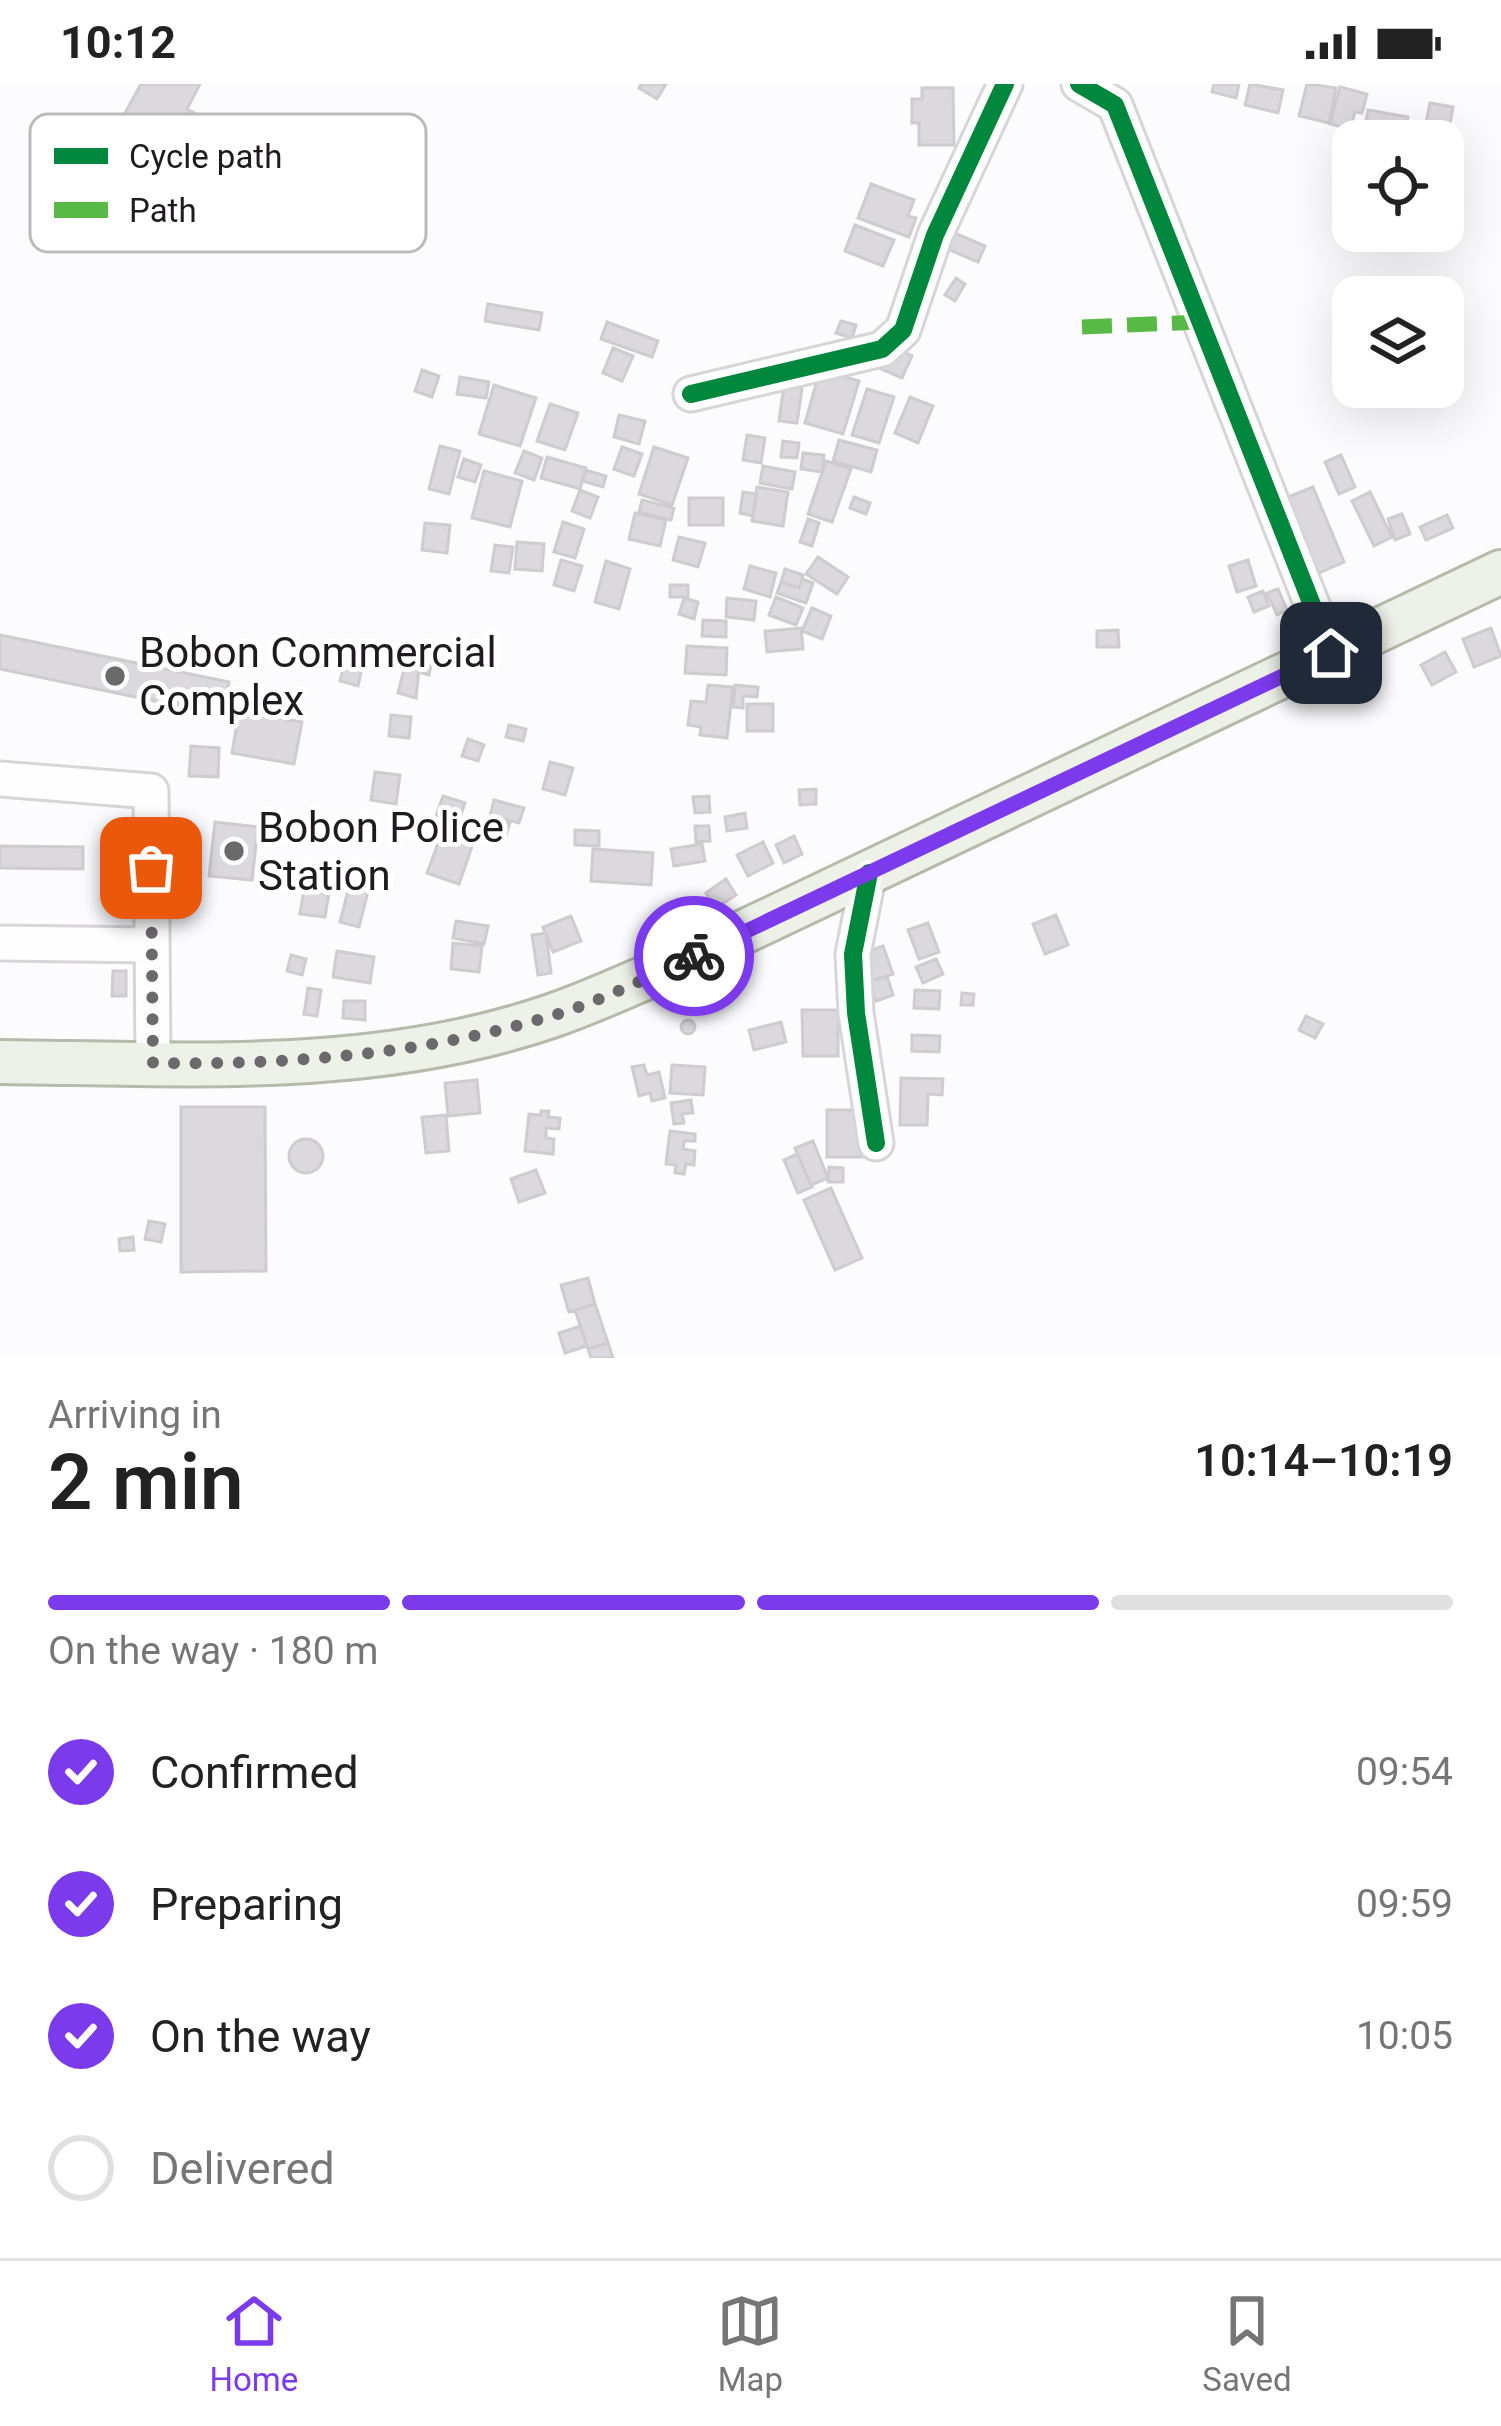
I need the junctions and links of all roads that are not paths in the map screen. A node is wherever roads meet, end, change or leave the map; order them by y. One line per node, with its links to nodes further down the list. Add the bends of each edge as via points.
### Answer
1 (1005, 84): 3 (street, via 935,235 903,330 882,349)
2 (1079, 84): 5 (street, via 1115,105)
3 (692, 394)
4 (1501, 572): 5 (main road)
5 (1331, 653): 7 (main road)
6 (0, 779): 9 (street, via 151,791)
7 (869, 873): 11 (main road, via 552,1016 338,1059); 12 (street, via 853,954)
8 (0, 944): 9 (street)
9 (152, 946): 11 (street)
10 (0, 1062): 11 (main road)
11 (153, 1063)
12 (876, 1143)

